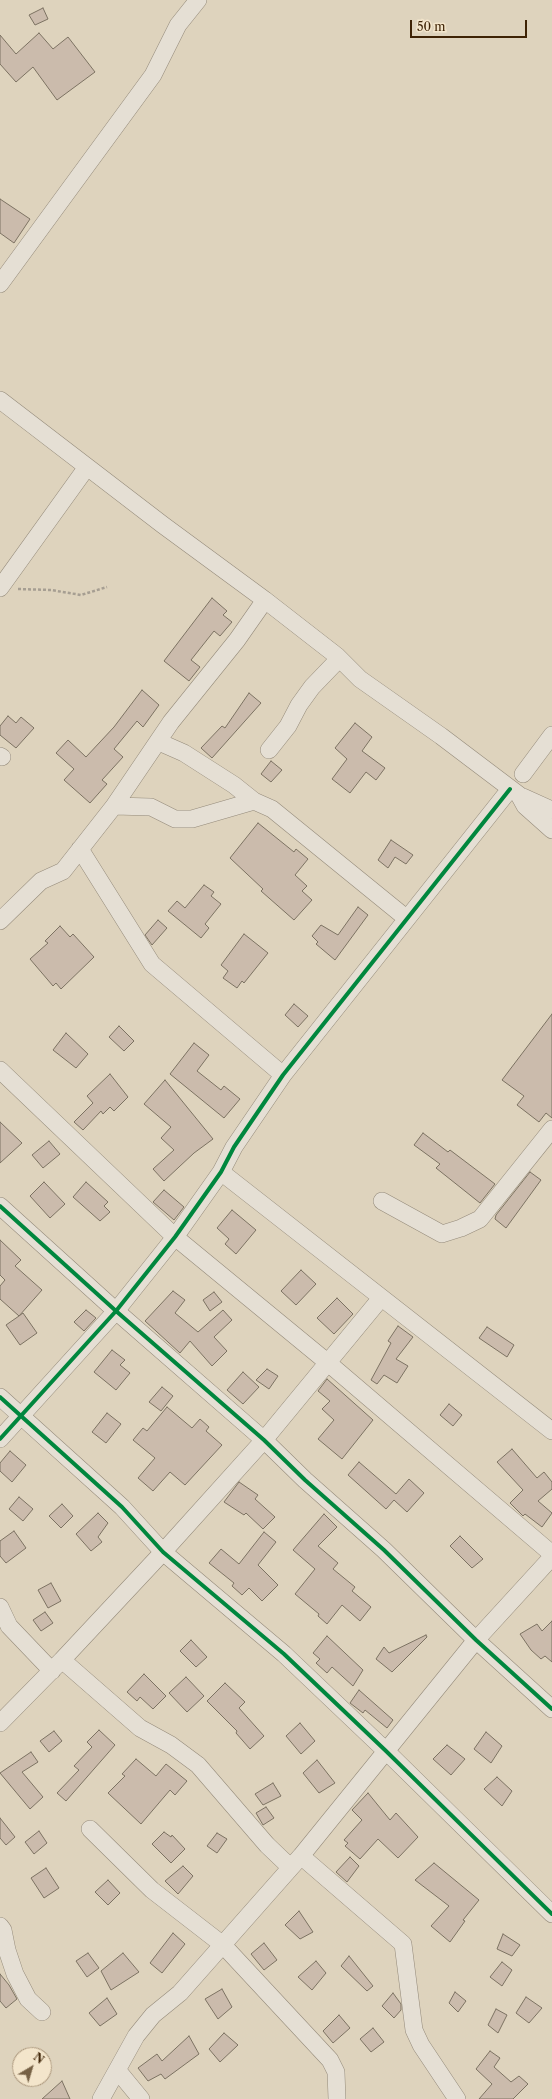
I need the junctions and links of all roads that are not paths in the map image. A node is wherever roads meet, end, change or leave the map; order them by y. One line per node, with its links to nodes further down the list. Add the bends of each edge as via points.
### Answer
1 (198, 0): 2 (street, via 178,25 152,75)
2 (0, 284)
3 (0, 400): 4 (street)
4 (86, 467): 5 (street); 6 (street)
5 (1, 587)
6 (265, 600): 7 (street); 9 (street, via 237,640 188,699)
7 (337, 656): 10 (street, via 336,661 299,705 288,726); 12 (street, via 360,679)
8 (552, 735): 11 (street)
9 (159, 742): 13 (street, via 184,753); 14 (street)
10 (269, 750)
11 (523, 774)
12 (514, 792): 15 (street); 16 (street, via 525,806); 18 (street)
13 (254, 801): 14 (street, via 192,819 175,819 150,807); 18 (street, via 272,809)
14 (114, 806): 17 (street)
15 (552, 810)
16 (552, 830)
17 (80, 849): 19 (street, via 63,871 41,881); 21 (street, via 152,964)
18 (406, 918): 21 (street)
19 (0, 921)
20 (0, 1070): 26 (street)
21 (283, 1075): 23 (street, via 234,1147)
22 (552, 1129): 24 (street, via 480,1219 461,1228 442,1234)
23 (221, 1172): 26 (street); 27 (street)
24 (382, 1201)
25 (0, 1206): 28 (street)
26 (175, 1237): 28 (street); 29 (street)
27 (381, 1298): 29 (street); 32 (street)
28 (116, 1311): 31 (street); 34 (street)
29 (327, 1362): 34 (street); 36 (street)
30 (0, 1397): 31 (street)
31 (21, 1415): 33 (street); 35 (street, via 122,1507)
32 (552, 1431)
33 (0, 1439)
34 (264, 1440): 35 (street); 38 (street, via 384,1550)
35 (163, 1552): 39 (street); 42 (street, via 284,1654)
36 (552, 1555): 38 (street)
37 (0, 1607): 39 (street, via 9,1626)
38 (476, 1640): 40 (street); 42 (street)
39 (57, 1665): 41 (street); 44 (street, via 140,1728 171,1745 198,1765 267,1845)
40 (552, 1709)
41 (0, 1723)
42 (386, 1751): 44 (street); 45 (street)
43 (90, 1829): 47 (street, via 152,1890)
44 (295, 1862): 47 (street); 53 (street, via 403,1944 414,2030)
45 (552, 1914)
46 (0, 1926): 48 (street, via 14,1974 28,1999)
47 (223, 1945): 49 (street, via 180,1993 153,2015 136,2036); 52 (street, via 330,2060 338,2080)
48 (42, 2012)
49 (118, 2072): 50 (street); 51 (street)
50 (101, 2099)
51 (141, 2099)
52 (337, 2099)
53 (457, 2099)

